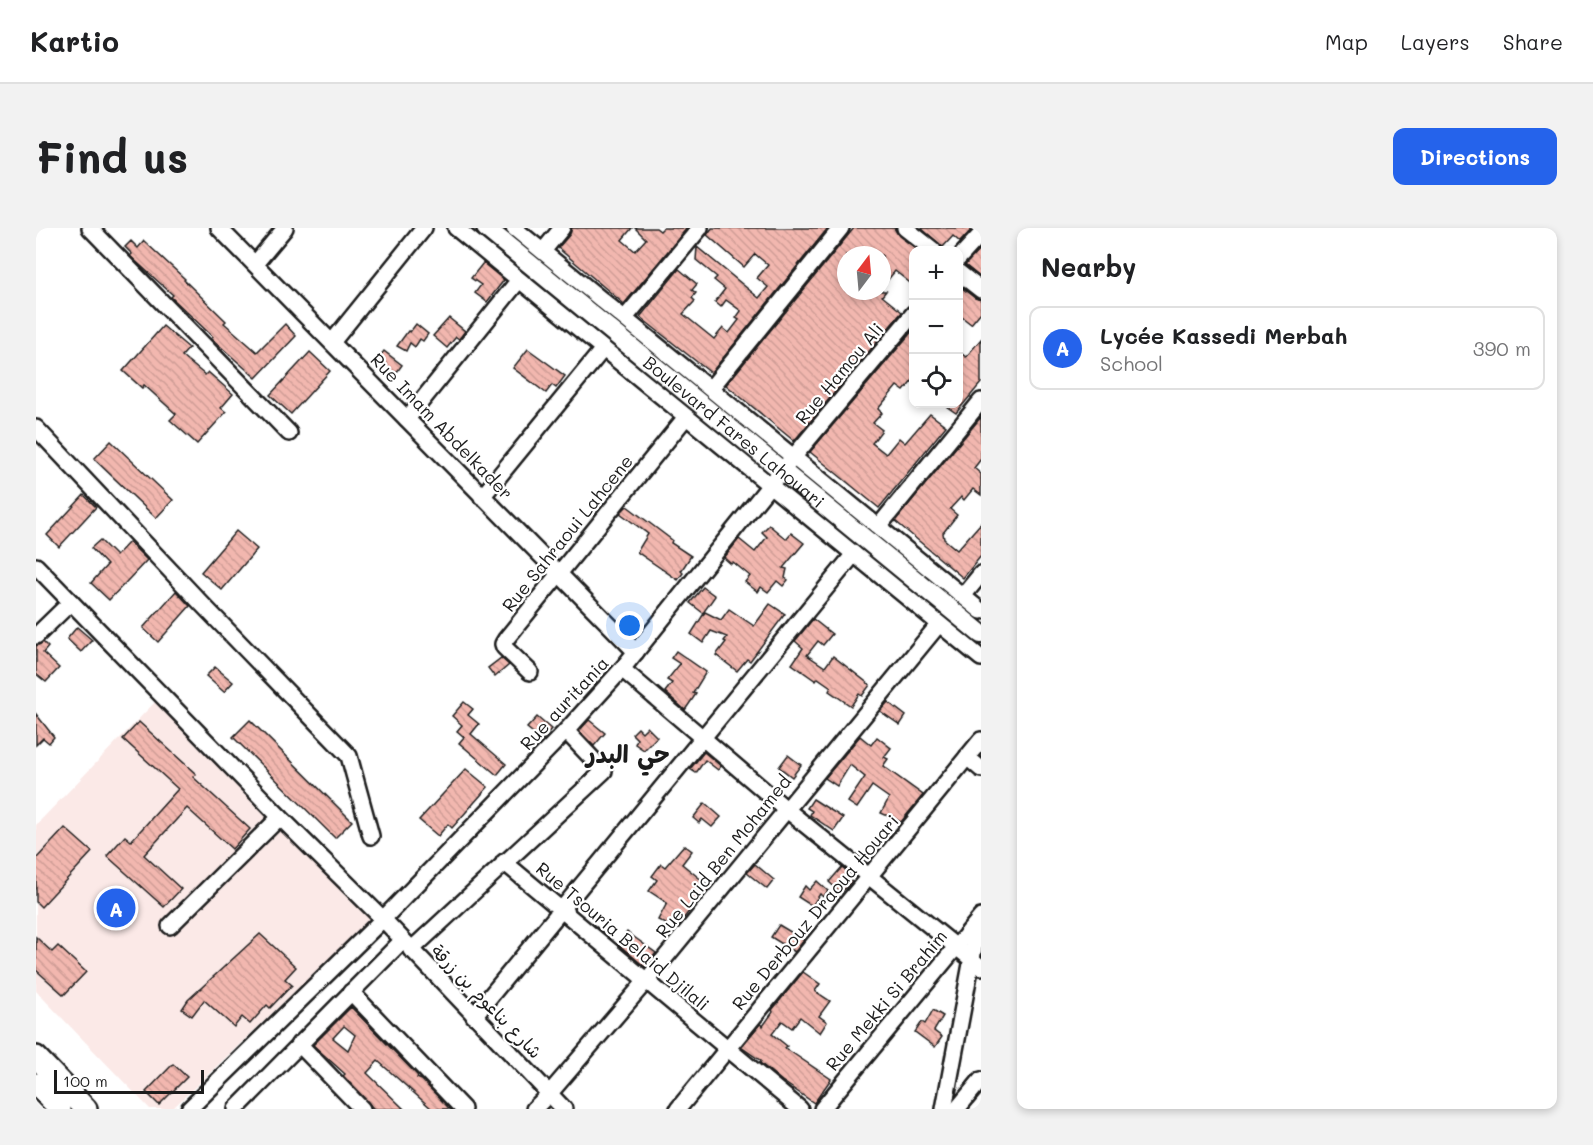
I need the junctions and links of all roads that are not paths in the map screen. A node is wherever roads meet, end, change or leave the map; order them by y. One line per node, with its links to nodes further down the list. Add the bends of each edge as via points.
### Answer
1 (90, 228): 29 (street)
2 (219, 228): 16 (street, Rue Imam Abdelkader)
3 (285, 228): 16 (street)
4 (424, 228): 22 (street)
5 (456, 228): 18 (street)
6 (486, 228): 31 (main road, Boulevard Fares Lahouari)
7 (514, 228): 14 (street)
8 (562, 228): 14 (street)
9 (700, 228): 20 (street)
10 (841, 228): 24 (street)
11 (905, 228): 13 (street)
12 (981, 234): 15 (street)
13 (928, 246)
14 (543, 251): 20 (street)
15 (963, 254)
16 (255, 264): 22 (street, Rue Imam Abdelkader)
17 (963, 276): 19 (street)
18 (519, 280): 23 (street); 27 (street)
19 (981, 290)
20 (625, 318): 24 (street)
21 (909, 319): 30 (street, Rue Hamou Ali)
22 (333, 341): 27 (street, Rue Imam Abdelkader)
23 (603, 349): 26 (street); 32 (street)
24 (711, 388): 30 (street)
25 (981, 401): 33 (street)
26 (686, 417): 31 (street); 37 (street, Rue Sahraoui Lahcene)
27 (407, 419): 32 (street, Rue Imam Abdelkader)
28 (36, 428): 55 (street, via 349,756)
29 (289, 433)
30 (794, 457): 31 (street, Rue Hamou Ali); 33 (street)
31 (776, 478): 34 (street); 42 (main road, Boulevard Fares Lahouari); 44 (street, Rue auritania)
32 (482, 496): 37 (street, Rue Imam Abdelkader)
33 (879, 526): 38 (street)
34 (854, 554): 41 (street); 49 (street)
35 (36, 566): 39 (street, شارع بناعوم بن زرقة)
36 (981, 574): 38 (street)
37 (559, 576): 44 (street, Rue Imam Abdelkader); 47 (street, Rue Sahraoui Lahcene, via 503,644)
38 (963, 596): 40 (street)
39 (71, 602): 43 (street); 54 (street, شارع بناعوم بن زرقة)
40 (981, 611)
41 (939, 624): 45 (street); 53 (street, Rue Laid Ben Mohamed)
42 (981, 634)
43 (36, 636)
44 (636, 652): 46 (street, Rue auritania)
45 (981, 658)
46 (622, 669): 48 (street, Rue auritania); 49 (street)
47 (530, 672)
48 (566, 731): 56 (street, via 604,771); 60 (street, Rue auritania)
49 (703, 738): 53 (street); 58 (street)
50 (981, 740): 51 (street, Rue Derbouz Draoua Houari)
51 (967, 758): 52 (street); 57 (street, Rue Derbouz Draoua Houari)
52 (981, 769)
53 (787, 810): 57 (street); 65 (street, Rue Laid Ben Mohamed)
54 (280, 817): 60 (street, شارع بناعوم بن زرقة); 61 (street)
55 (371, 836)
56 (504, 862): 58 (street, Rue Tsouria Belaid Djilali); 62 (street)
57 (870, 877): 63 (street); 69 (street, Rue Derbouz Draoua Houari)
58 (562, 912): 65 (street, Rue Tsouria Belaid Djilali); 67 (street)
59 (980, 917): 63 (street, Rue Mekki Si Brahim); 64 (street)
60 (383, 919): 62 (street, شارع بناعوم بن زرقة); 77 (street, Rue auritania)
61 (170, 926)
62 (407, 945): 66 (street); 67 (street, شارع بناعوم بن زرقة)
63 (957, 946): 64 (street); 84 (street, Rue Mekki Si Brahim)
64 (976, 963): 85 (street)
65 (646, 981): 69 (street, Rue Tsouria Belaid Djilali); 73 (street, Rue Laid Ben Mohamed)
66 (351, 992): 68 (street); 79 (street)
67 (474, 1016): 73 (street, شارع بناعوم بن زرقة)
68 (299, 1044): 74 (street); 78 (street)
69 (727, 1049): 82 (street, Rue Derbouz Draoua Houari); 83 (street, Rue Tsouria Belaid Djilali)
70 (36, 1057): 76 (highway)
71 (981, 1080): 86 (street)
72 (36, 1084): 75 (highway)
73 (549, 1095): 80 (street, Rue Laid Ben Mohamed); 81 (street, شارع بناعوم بن زرقة)
74 (247, 1105)
75 (60, 1109)
76 (86, 1109)
77 (189, 1109)
78 (362, 1109)
79 (463, 1109)
80 (534, 1109)
81 (564, 1109)
82 (678, 1109)
83 (800, 1109)
84 (822, 1109)
85 (944, 1109)
86 (957, 1109)

